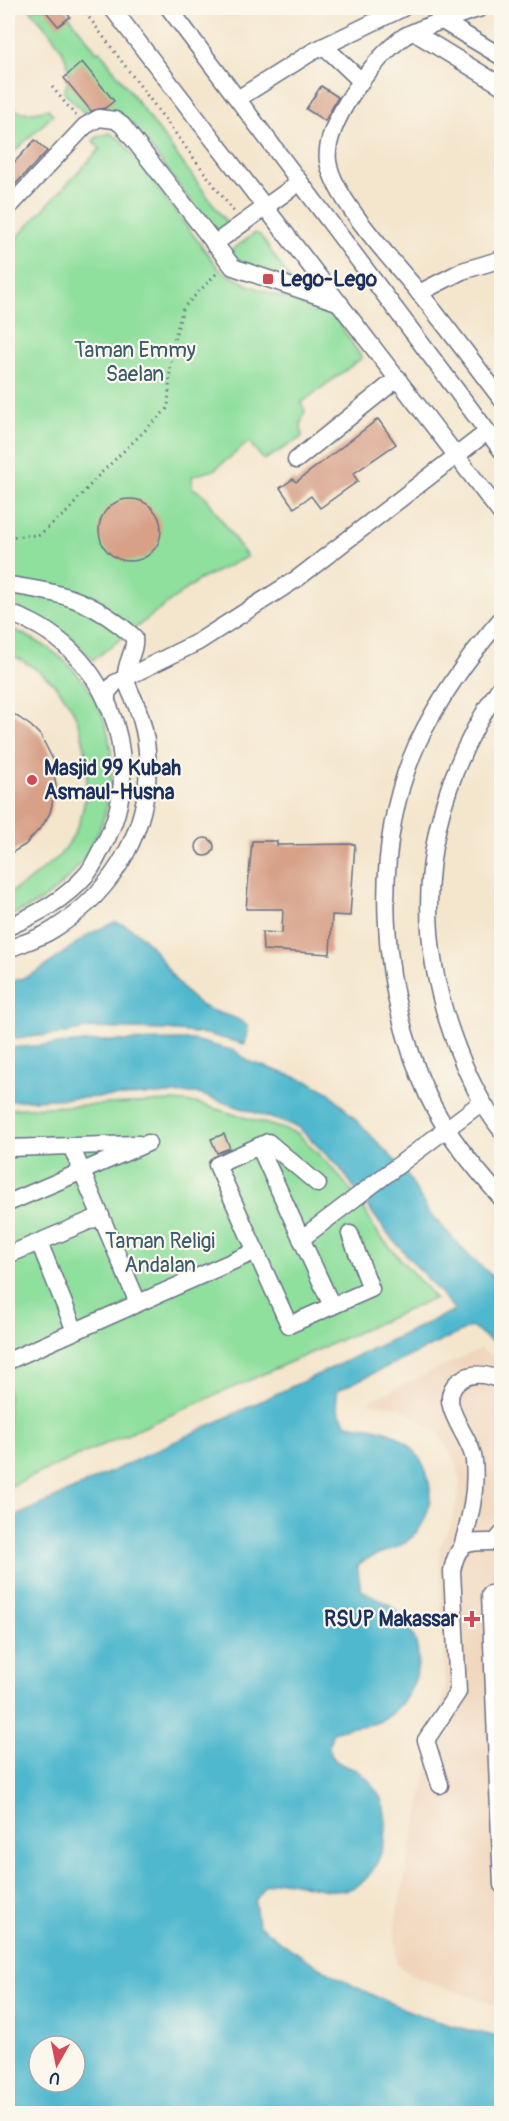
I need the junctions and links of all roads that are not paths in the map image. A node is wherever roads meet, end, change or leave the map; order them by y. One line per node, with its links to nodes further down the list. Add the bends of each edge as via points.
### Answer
1 (112, 8): 13 (street)
2 (169, 8): 11 (street)
3 (403, 8): 7 (street)
4 (482, 8): 5 (street)
5 (444, 22): 6 (street); 8 (street)
6 (414, 33): 9 (street, via 405,36); 10 (street)
7 (324, 46): 9 (street); 11 (street)
8 (501, 57)
9 (360, 80): 17 (street, via 329,137 328,161 335,184 391,263)
10 (501, 86)
11 (239, 98): 12 (street)
12 (300, 182): 13 (street); 21 (street)
13 (266, 206): 15 (street); 18 (street)
14 (8, 208): 15 (street, via 85,126 99,118 115,120)
15 (214, 244): 18 (street, via 232,267)
16 (501, 259): 17 (street, via 462,271)
17 (420, 293): 20 (street)
18 (340, 303): 19 (street)
19 (398, 378): 23 (street); 24 (street)
20 (501, 400)
21 (487, 432): 22 (street); 23 (street)
22 (501, 451)
23 (457, 455): 25 (street); 31 (street, via 298,578 198,642)
24 (296, 460)
25 (501, 515)
26 (8, 585): 27 (street)
27 (32, 588): 29 (street, via 16,602 17,612); 31 (street, via 91,604 134,637 136,646)
28 (8, 613): 29 (street)
29 (25, 618): 31 (street)
30 (501, 618): 37 (street, via 442,696 418,744 402,792 388,866 386,927 402,1022 429,1096)
31 (115, 677): 33 (street); 33 (street, via 98,682); 35 (street, via 147,750 147,784 138,826 120,865 95,899 53,931)
32 (501, 684): 36 (street, via 480,716 452,775 436,830 429,890 431,954 441,1004 459,1056)
33 (107, 702): 34 (street, via 118,725 123,777 113,828 88,873 49,908)
34 (8, 927)
35 (8, 949)
36 (482, 1102): 37 (street); 38 (street)
37 (446, 1128): 44 (street); 48 (street)
38 (501, 1131)
39 (70, 1146): 41 (street); 42 (street); 42 (street, via 148,1143)
40 (259, 1146): 43 (street, via 268,1142); 48 (street); 50 (street, via 217,1165)
41 (8, 1148)
42 (82, 1172): 45 (street); 46 (street)
43 (318, 1184)
44 (501, 1199)
45 (8, 1203)
46 (101, 1216): 49 (street); 52 (street)
47 (350, 1234): 53 (street, via 371,1289)
48 (301, 1239): 53 (street)
49 (39, 1242): 51 (street); 54 (street)
50 (256, 1251): 52 (street); 53 (street, via 289,1324)
51 (8, 1255)
52 (138, 1303): 54 (street)
53 (332, 1306)
54 (75, 1331): 55 (street)
55 (8, 1361)
56 (501, 1382): 58 (street, via 476,1374 466,1376 449,1398 474,1458 474,1493)
57 (501, 1534): 58 (street, via 495,1542 475,1540)
58 (462, 1547): 60 (street, via 452,1571 458,1692 426,1740)
59 (490, 1593): 61 (street)
60 (440, 1785)
61 (501, 1885)

